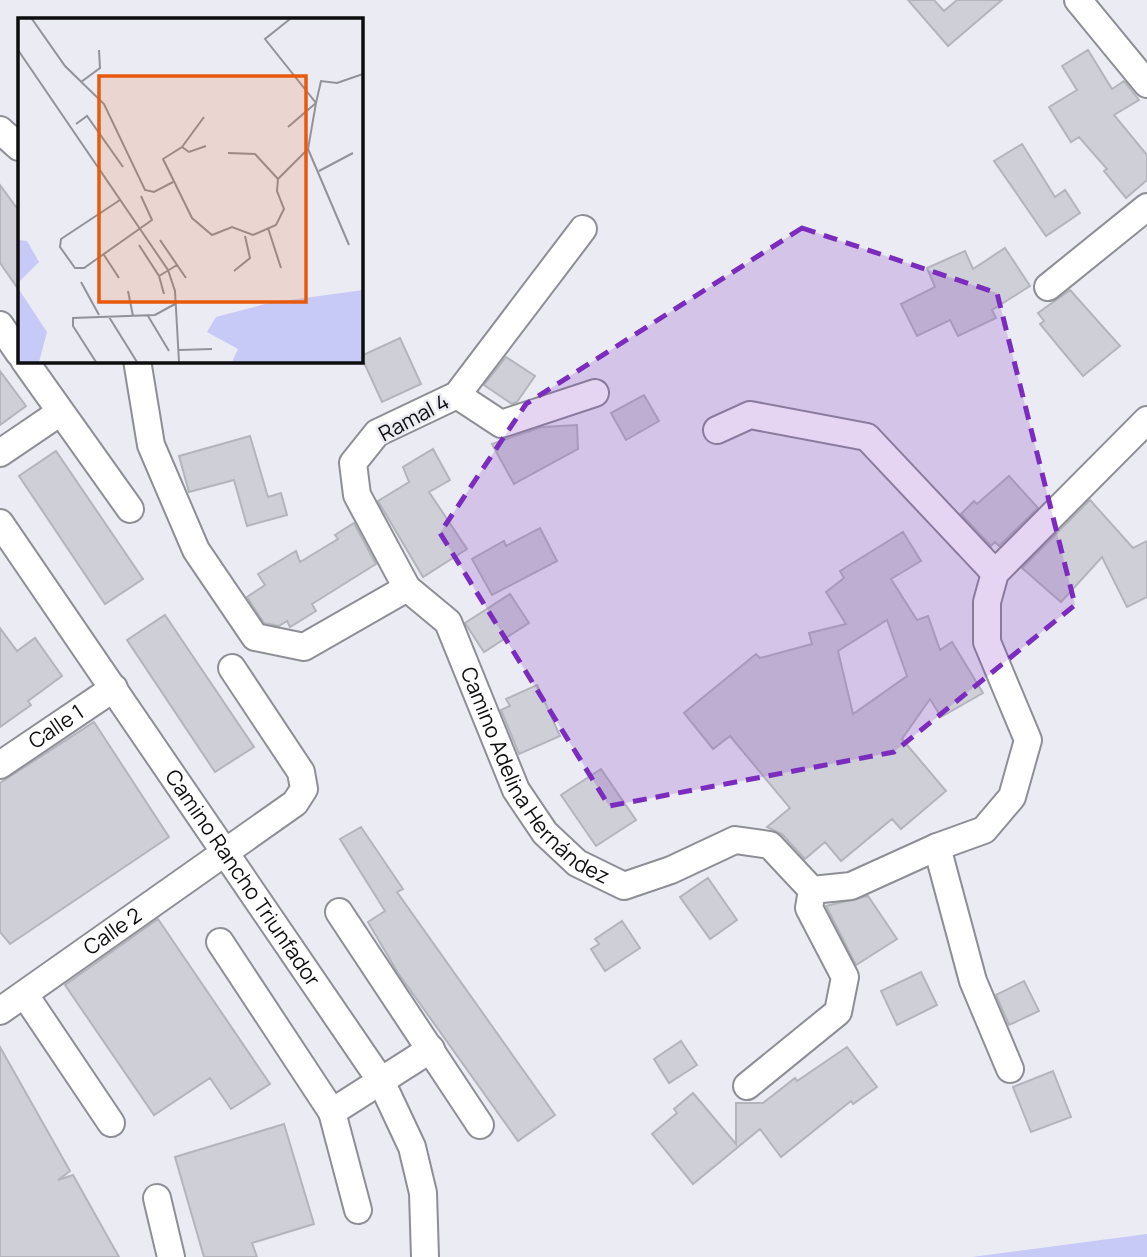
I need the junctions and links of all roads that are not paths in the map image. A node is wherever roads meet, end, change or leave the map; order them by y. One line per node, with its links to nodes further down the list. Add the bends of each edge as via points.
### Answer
1 (1078, 0): 2 (street)
2 (1147, 84)
3 (0, 130): 4 (street)
4 (18, 146)
5 (1147, 207): 7 (street)
6 (583, 229): 13 (street, Ramal 4)
7 (1048, 287)
8 (0, 325): 9 (street)
9 (18, 352)
10 (25, 362): 14 (street)
11 (137, 362): 21 (street, via 151,445 196,550 255,637 303,647)
12 (595, 393): 13 (street, via 501,424)
13 (457, 395): 21 (street, Ramal 4, via 377,433 353,463 356,495)
14 (60, 413): 17 (street); 18 (street)
15 (1147, 420): 20 (street)
16 (717, 430): 20 (street, via 750,415 867,437)
17 (0, 453)
18 (130, 509)
19 (0, 523): 23 (street, Camino Rancho Triunfador)
20 (995, 573): 25 (street, via 987,602 987,642 1028,740 1012,797 984,830)
21 (407, 588): 27 (street, Camino Adelina Hernández, via 448,622 516,790 545,833 577,863 624,886 736,840 770,845)
22 (232, 668): 26 (street, Calle 2, via 302,772 304,789 295,803)
23 (114, 688): 24 (street, Calle 1); 26 (street, Camino Rancho Triunfador)
24 (0, 765)
25 (937, 848): 27 (street, via 851,886); 33 (street, via 973,981)
26 (225, 851): 30 (street, Calle 2); 34 (street, Camino Rancho Triunfador)
27 (811, 890): 35 (street, via 809,908 845,977 838,1012)
28 (339, 912): 32 (street)
29 (220, 942): 36 (street)
30 (25, 995): 31 (street, Calle 2); 37 (street)
31 (0, 1011)
32 (431, 1049): 34 (street); 38 (street)
33 (1010, 1069)
34 (381, 1082): 36 (street); 42 (street, Camino Rancho Triunfador, via 412,1147 422,1193)
35 (747, 1086)
36 (332, 1112): 40 (street)
37 (111, 1124)
38 (480, 1125)
39 (157, 1198): 41 (street)
40 (358, 1210)
41 (171, 1257)
42 (425, 1257)

